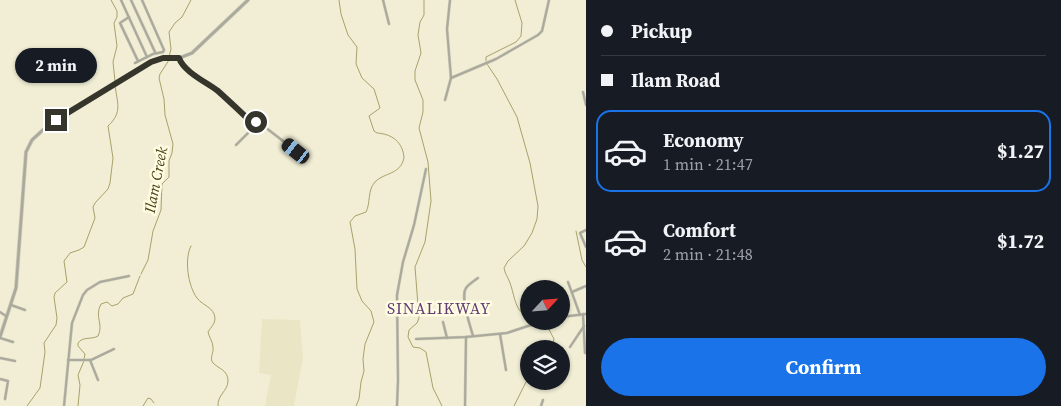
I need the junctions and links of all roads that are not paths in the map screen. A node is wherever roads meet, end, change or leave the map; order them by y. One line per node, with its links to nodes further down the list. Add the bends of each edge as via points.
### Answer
1 (120, 0): 8 (street)
2 (131, 0): 10 (street)
3 (142, 0): 10 (street, via 164,48 163,52)
4 (248, 0): 12 (street, via 192,53)
5 (383, 0): 9 (street)
6 (450, 0): 13 (street, via 447,29)
7 (550, 0): 13 (street, via 538,35)
8 (129, 17): 11 (street); 11 (street, via 120,23 137,62)
9 (389, 24)
10 (156, 53): 11 (street)
11 (147, 57)
12 (179, 58): 17 (street, via 185,68); 28 (street, via 159,59 146,64 44,128 32,140 26,152 16,288)
13 (451, 78): 15 (street)
14 (582, 92): 16 (street)
15 (445, 100)
16 (586, 105)
17 (250, 121): 18 (street, via 249,132); 19 (street, via 261,124)
18 (236, 145)
19 (296, 151)
20 (426, 169): 58 (street, via 397,295)
21 (586, 230): 22 (street, via 580,233)
22 (586, 247)
23 (129, 276): 49 (street, via 100,282 85,292 72,323)
24 (478, 278): 39 (street, via 464,293)
25 (586, 286): 27 (street)
26 (570, 289): 27 (street)
27 (571, 292): 31 (street)
28 (11, 305): 29 (street); 33 (street)
29 (24, 310)
30 (0, 312): 33 (street)
31 (583, 314): 32 (street); 35 (street)
32 (570, 316)
33 (7, 317): 41 (street)
34 (443, 322): 42 (street)
35 (584, 326): 37 (street); 45 (street)
36 (520, 330): 38 (street)
37 (585, 331): 47 (street)
38 (500, 334): 39 (street); 52 (street)
39 (473, 336): 40 (street)
40 (466, 337): 42 (street); 59 (street)
41 (0, 338): 44 (street)
42 (447, 338): 43 (street)
43 (416, 339)
44 (13, 342)
45 (570, 347)
46 (114, 349): 50 (street)
47 (585, 353)
48 (0, 358): 51 (street)
49 (68, 360): 50 (street); 57 (street)
50 (90, 360): 54 (street)
51 (15, 361)
52 (506, 370)
53 (0, 379): 55 (street, via 8,381)
54 (98, 380)
55 (5, 399)
56 (543, 400): 60 (street)
57 (64, 406)
58 (397, 406)
59 (465, 406)
60 (541, 406)

